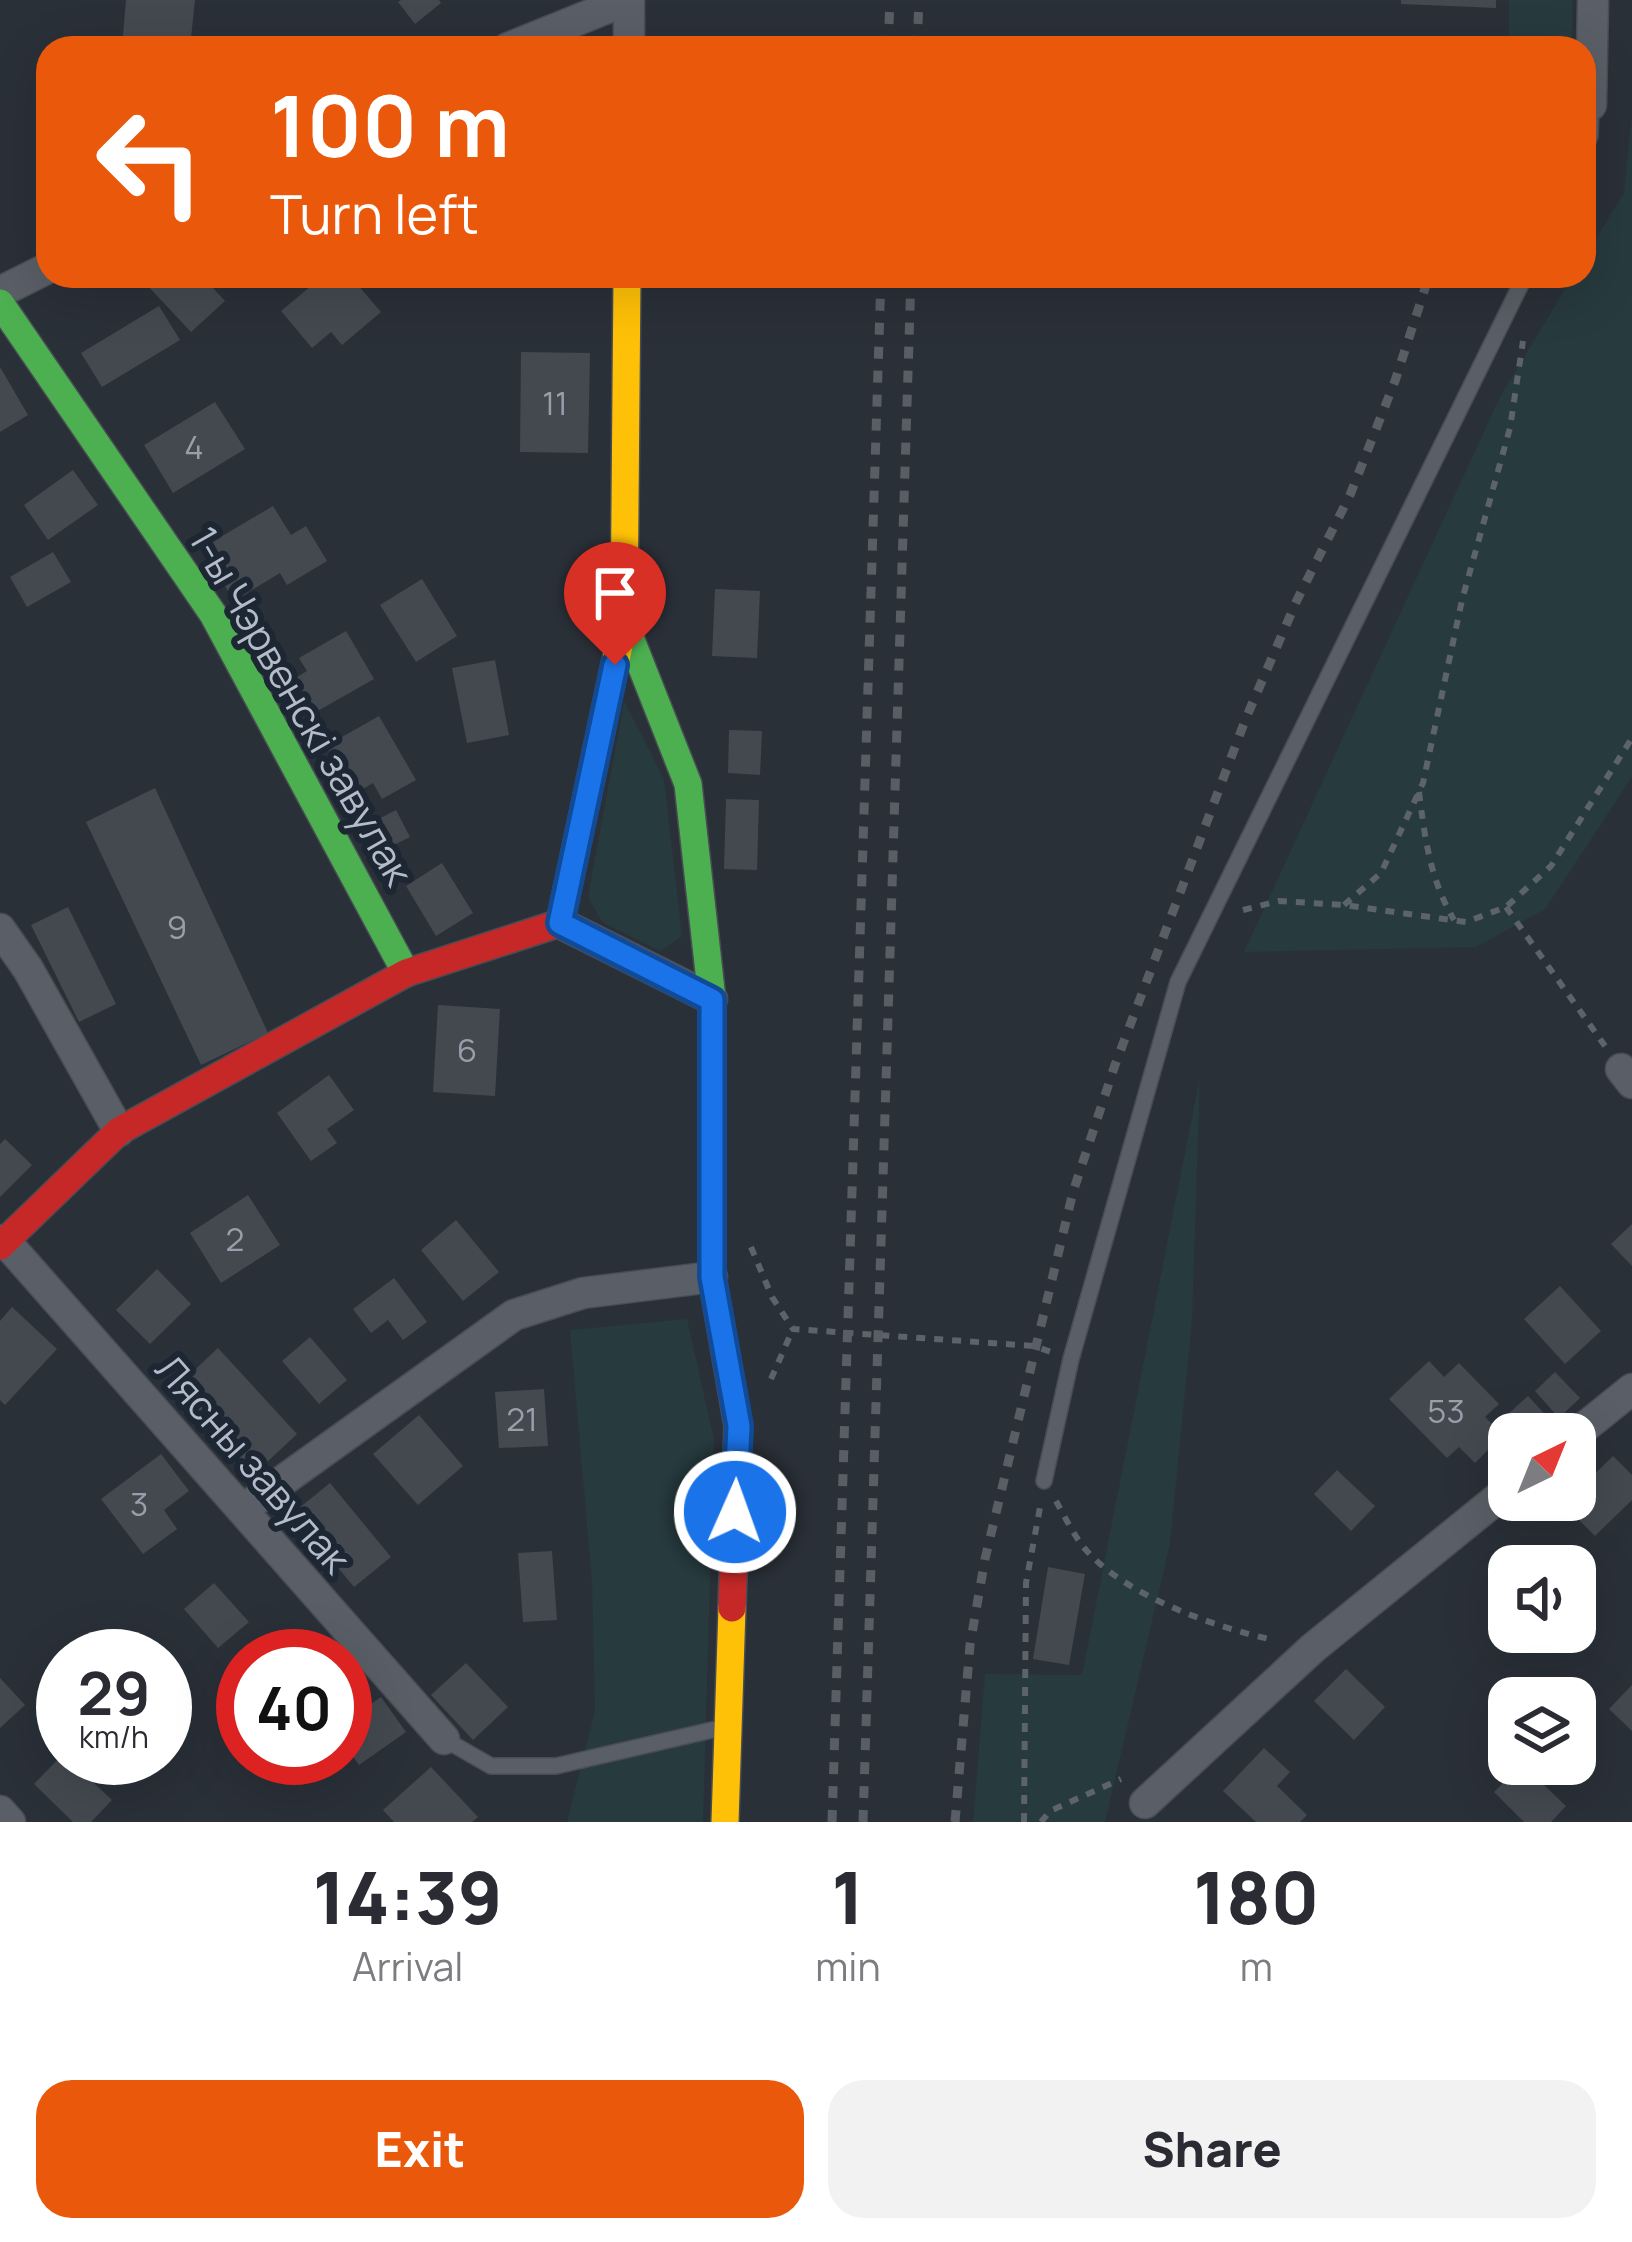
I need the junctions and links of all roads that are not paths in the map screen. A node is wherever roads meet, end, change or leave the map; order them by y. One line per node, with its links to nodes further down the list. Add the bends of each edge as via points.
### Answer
1 (628, 0): 3 (street); 4 (street)
2 (1593, 0): 5 (street)
3 (538, 36)
4 (629, 36)
5 (1592, 36)
6 (36, 274): 9 (street)
7 (627, 288): 11 (street)
8 (1519, 288): 21 (lane, via 1178,982)
9 (0, 292)
10 (0, 303): 14 (street, 1-ы Чэрвенскі завулак, via 213,614)
11 (624, 622): 12 (street); 15 (street, via 688,784)
12 (560, 923): 14 (street); 15 (street)
13 (0, 929): 16 (street)
14 (406, 973): 16 (street)
15 (712, 1000): 18 (street)
16 (119, 1131): 17 (street)
17 (2, 1243): 23 (street, Лясны завулак)
18 (712, 1277): 23 (street, via 583,1292 514,1315); 24 (street, via 739,1426)
19 (1632, 1389): 20 (street)
20 (1596, 1418)
21 (1043, 1481)
22 (1488, 1506): 26 (street, via 1313,1648)
23 (242, 1510): 25 (street, Лясны завулак)
24 (728, 1726): 25 (lane, via 556,1766 490,1766); 29 (street)
25 (444, 1739)
26 (1145, 1803)
27 (0, 1811): 28 (street)
28 (10, 1822)
29 (725, 1822)

